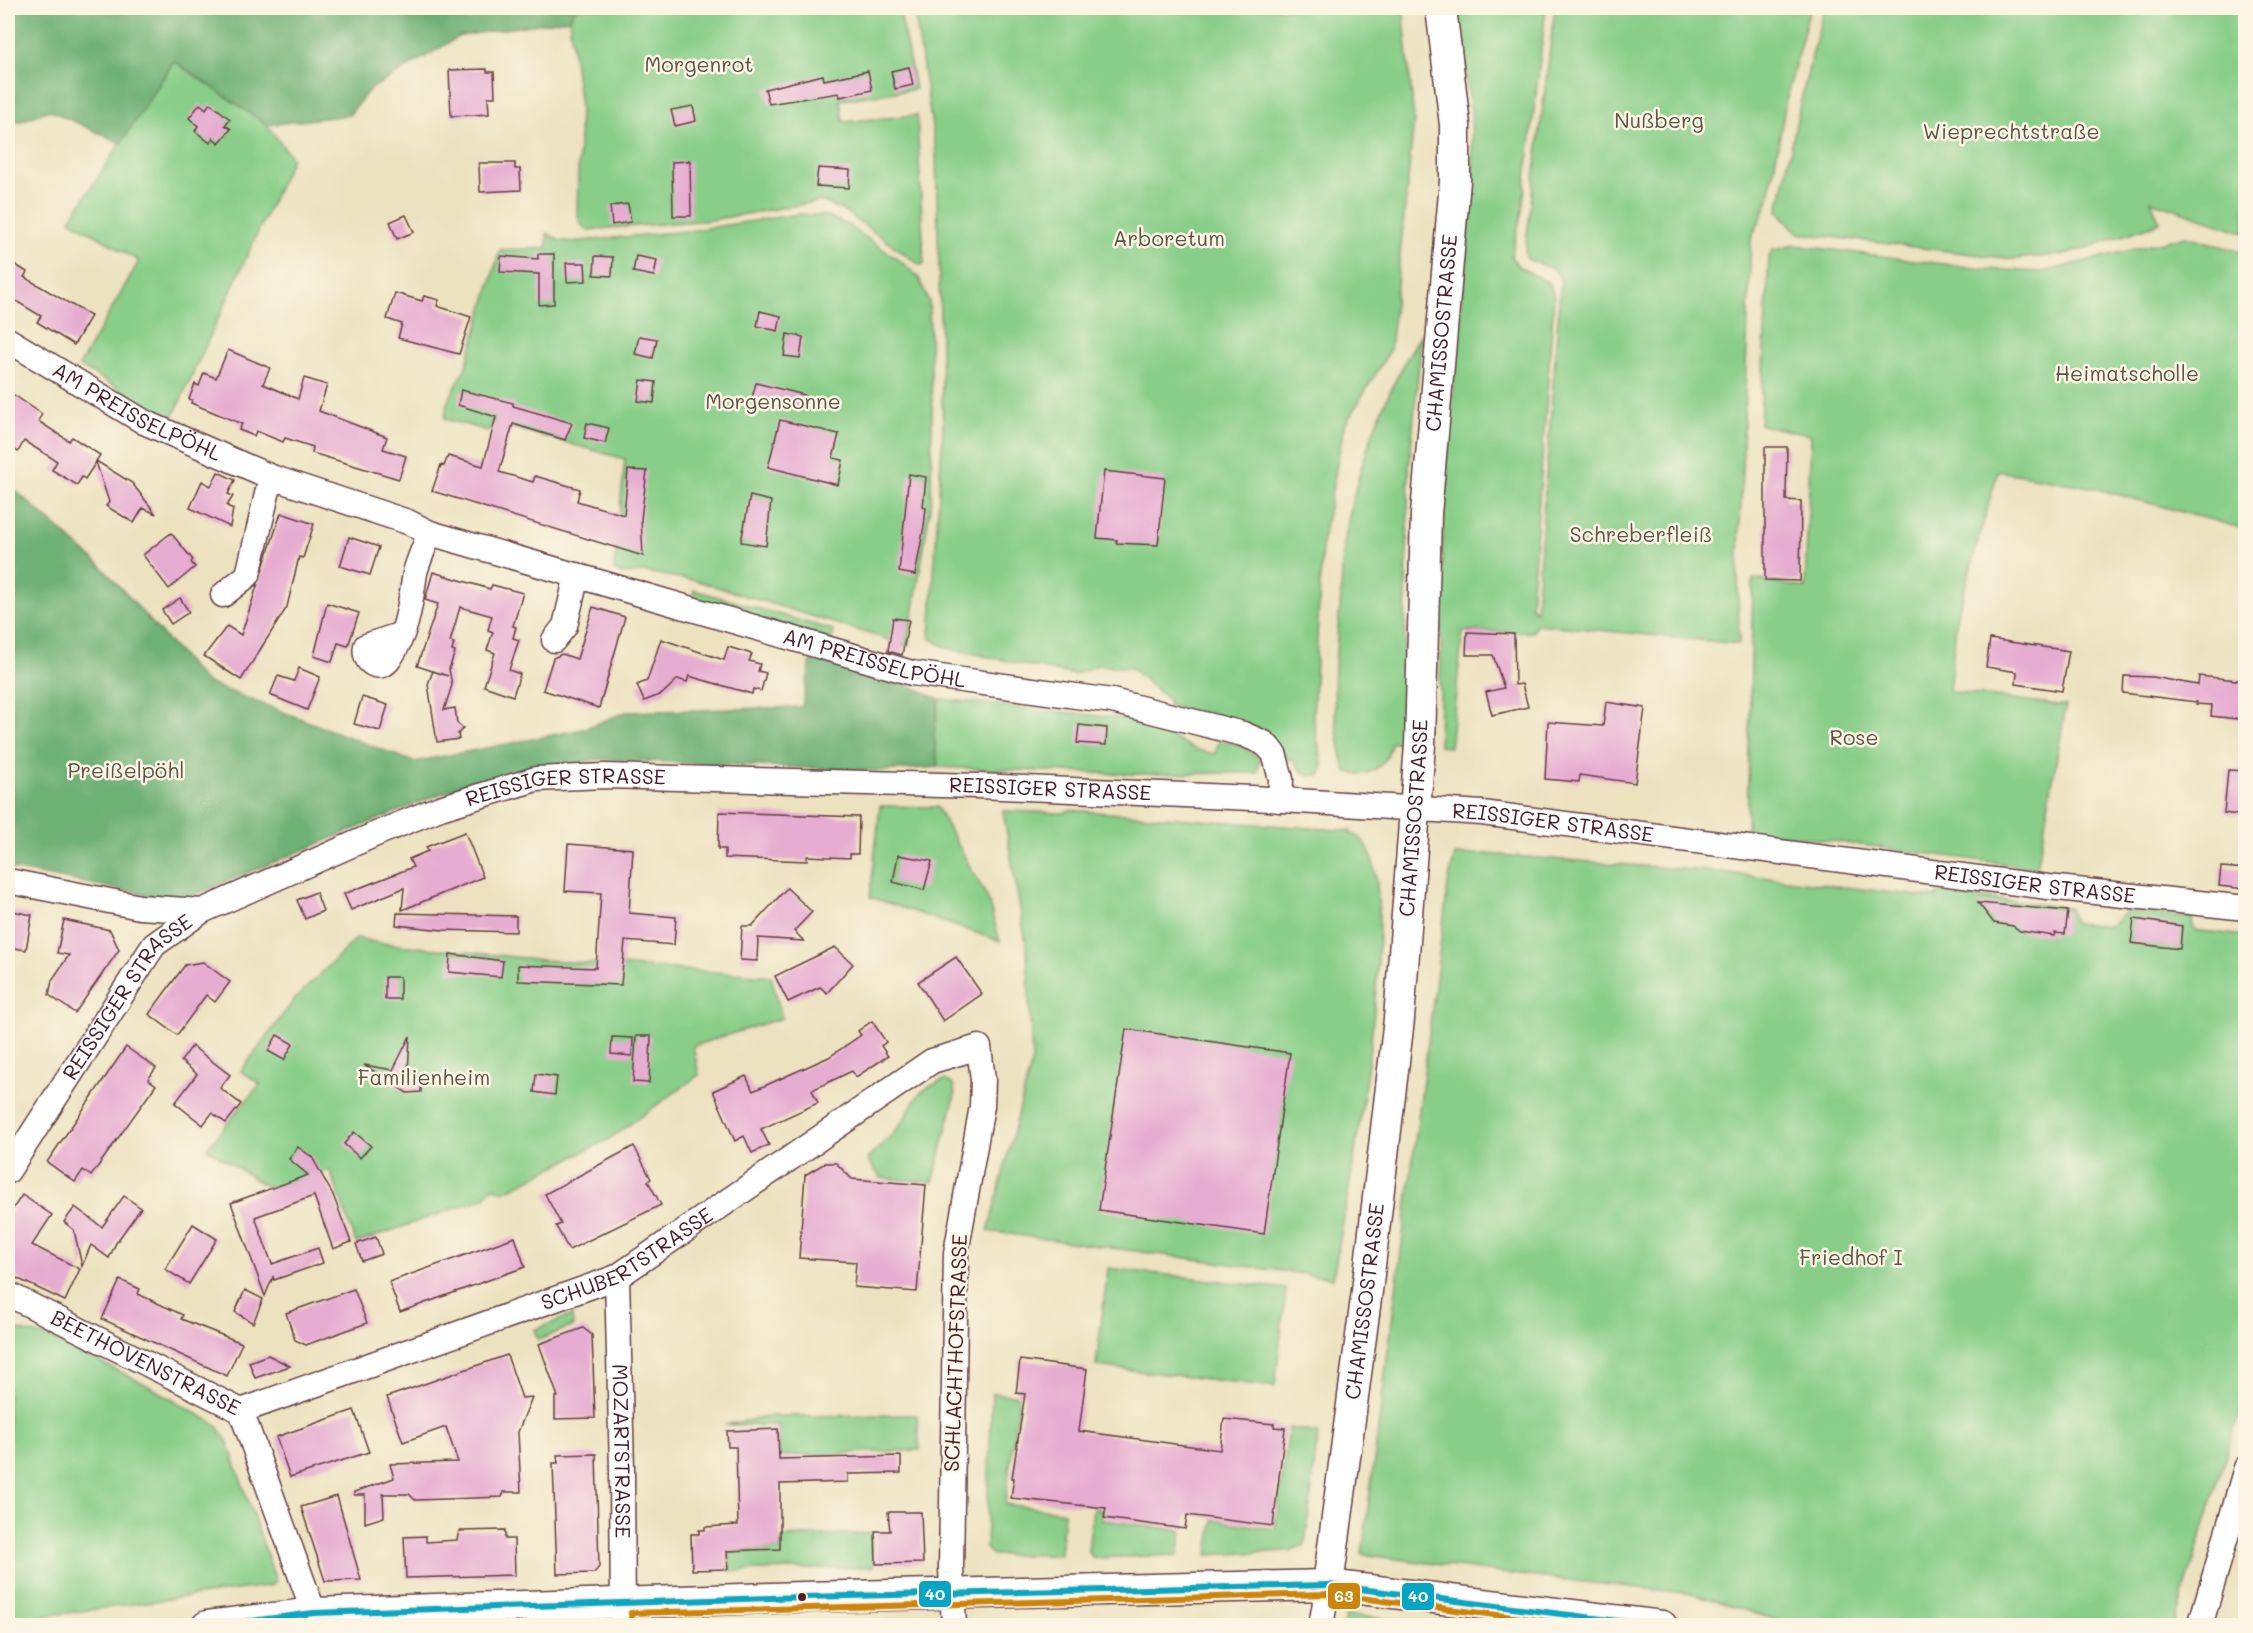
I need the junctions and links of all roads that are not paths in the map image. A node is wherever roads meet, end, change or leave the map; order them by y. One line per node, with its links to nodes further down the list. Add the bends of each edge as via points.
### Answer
1 (1441, 8): 10 (street, CHAMISSOSTRASSE, via 1455,125 1455,181 1426,514)
2 (8, 340): 3 (street, AM PREISSELPÖHL, via 144,422)
3 (271, 477): 4 (street, AM PREISSELPÖHL, via 408,522); 6 (street, via 248,575)
4 (430, 533): 5 (street, AM PREISSELPÖHL); 7 (street, via 416,571 411,612)
5 (577, 575): 8 (street, via 565,626); 9 (street, AM PREISSELPÖHL, via 912,673 1112,701 1243,734 1264,743 1274,753 1281,778)
6 (223, 595)
7 (402, 634)
8 (554, 640)
9 (1280, 800): 10 (street, REISSIGER STRASSE); 13 (street, REISSIGER STRASSE, via 615,776 536,779 440,808)
10 (1415, 808): 12 (street, REISSIGER STRASSE, via 1482,813 2048,887); 20 (street, CHAMISSOSTRASSE, via 1399,1019)
11 (8, 881): 13 (street, via 140,906)
12 (2246, 908)
13 (202, 910): 15 (street, REISSIGER STRASSE, via 154,945)
14 (979, 1047): 16 (street, SCHUBERTSTRASSE, via 932,1061); 21 (street, SCHLACHTHOFSTRASSE, via 982,1106 956,1253)
15 (8, 1171)
16 (617, 1277): 18 (street, SCHUBERTSTRASSE); 22 (street, MOZARTSTRASSE)
17 (8, 1294): 18 (street, BEETHOVENSTRASSE)
18 (241, 1411): 23 (street, BEETHOVENSTRASSE)
19 (2246, 1468): 28 (street)
20 (1328, 1585): 21 (street); 26 (street, CHAMISSOSTRASSE); 27 (street)
21 (952, 1593): 22 (street); 25 (street, SCHLACHTHOFSTRASSE)
22 (622, 1615): 23 (street)
23 (314, 1619): 24 (street)
24 (207, 1626)
25 (954, 1626)
26 (1322, 1626)
27 (1662, 1626)
28 (2200, 1626)

